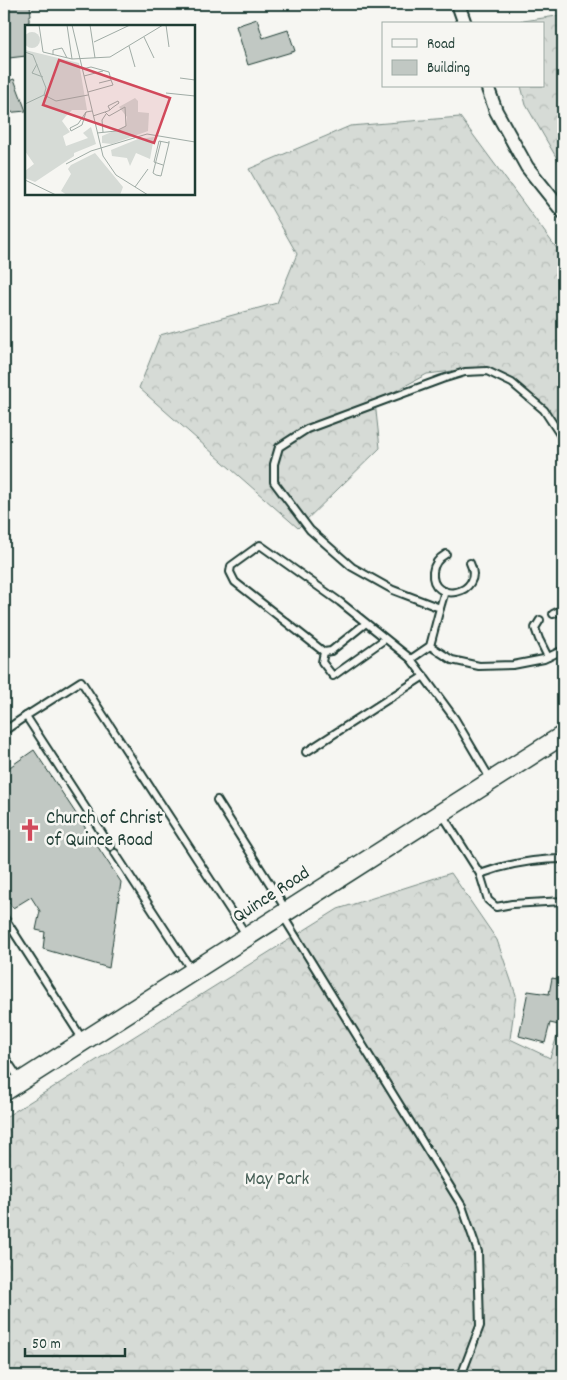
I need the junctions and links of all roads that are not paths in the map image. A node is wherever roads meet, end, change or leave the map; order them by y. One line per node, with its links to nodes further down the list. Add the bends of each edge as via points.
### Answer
1 (458, 4): 2 (street)
2 (464, 22)
3 (488, 88): 4 (street, via 496,111 527,167)
4 (563, 212)
5 (563, 439): 9 (lane, via 544,410 512,383 487,371 465,372 424,386 307,429 279,447 274,464 274,482 310,530 352,567 393,590)
6 (446, 554): 8 (lane, via 438,559 433,570 435,583)
7 (470, 563): 8 (lane, via 472,579 469,585 458,592)
8 (445, 591): 9 (lane)
9 (440, 608): 15 (lane)
10 (563, 611): 11 (lane)
11 (553, 614)
12 (540, 620): 18 (lane, via 535,628)
13 (366, 623): 14 (lane); 17 (lane, via 331,651); 17 (lane, via 260,545 231,566 235,582)
14 (385, 638): 17 (lane, via 333,676 322,662); 19 (lane)
15 (430, 646): 18 (lane, via 452,660 479,666 513,665); 19 (lane)
16 (563, 650): 18 (lane)
17 (324, 652)
18 (548, 657)
19 (411, 659): 20 (lane)
20 (424, 676): 24 (lane); 25 (lane, via 455,719)
21 (26, 716): 22 (lane); 33 (lane, via 81,682); 34 (lane)
22 (4, 731)
23 (563, 735): 25 (main road, Quince Road)
24 (306, 752)
25 (492, 781): 27 (main road, Quince Road)
26 (217, 800): 31 (lane)
27 (442, 813): 29 (lane); 31 (main road, Quince Road)
28 (563, 859): 29 (lane, via 501,866)
29 (480, 874): 30 (lane, via 488,900 496,907)
30 (563, 901)
31 (285, 914): 33 (main road, Quince Road); 39 (lane, via 462,1206 478,1252 480,1326)
32 (4, 917): 35 (lane)
33 (248, 937): 34 (main road, Quince Road)
34 (193, 972): 35 (main road, Quince Road)
35 (84, 1041): 37 (main road, Quince Road)
36 (4, 1056): 37 (lane)
37 (21, 1081): 38 (main road, Quince Road)
38 (4, 1092)
39 (461, 1376)

